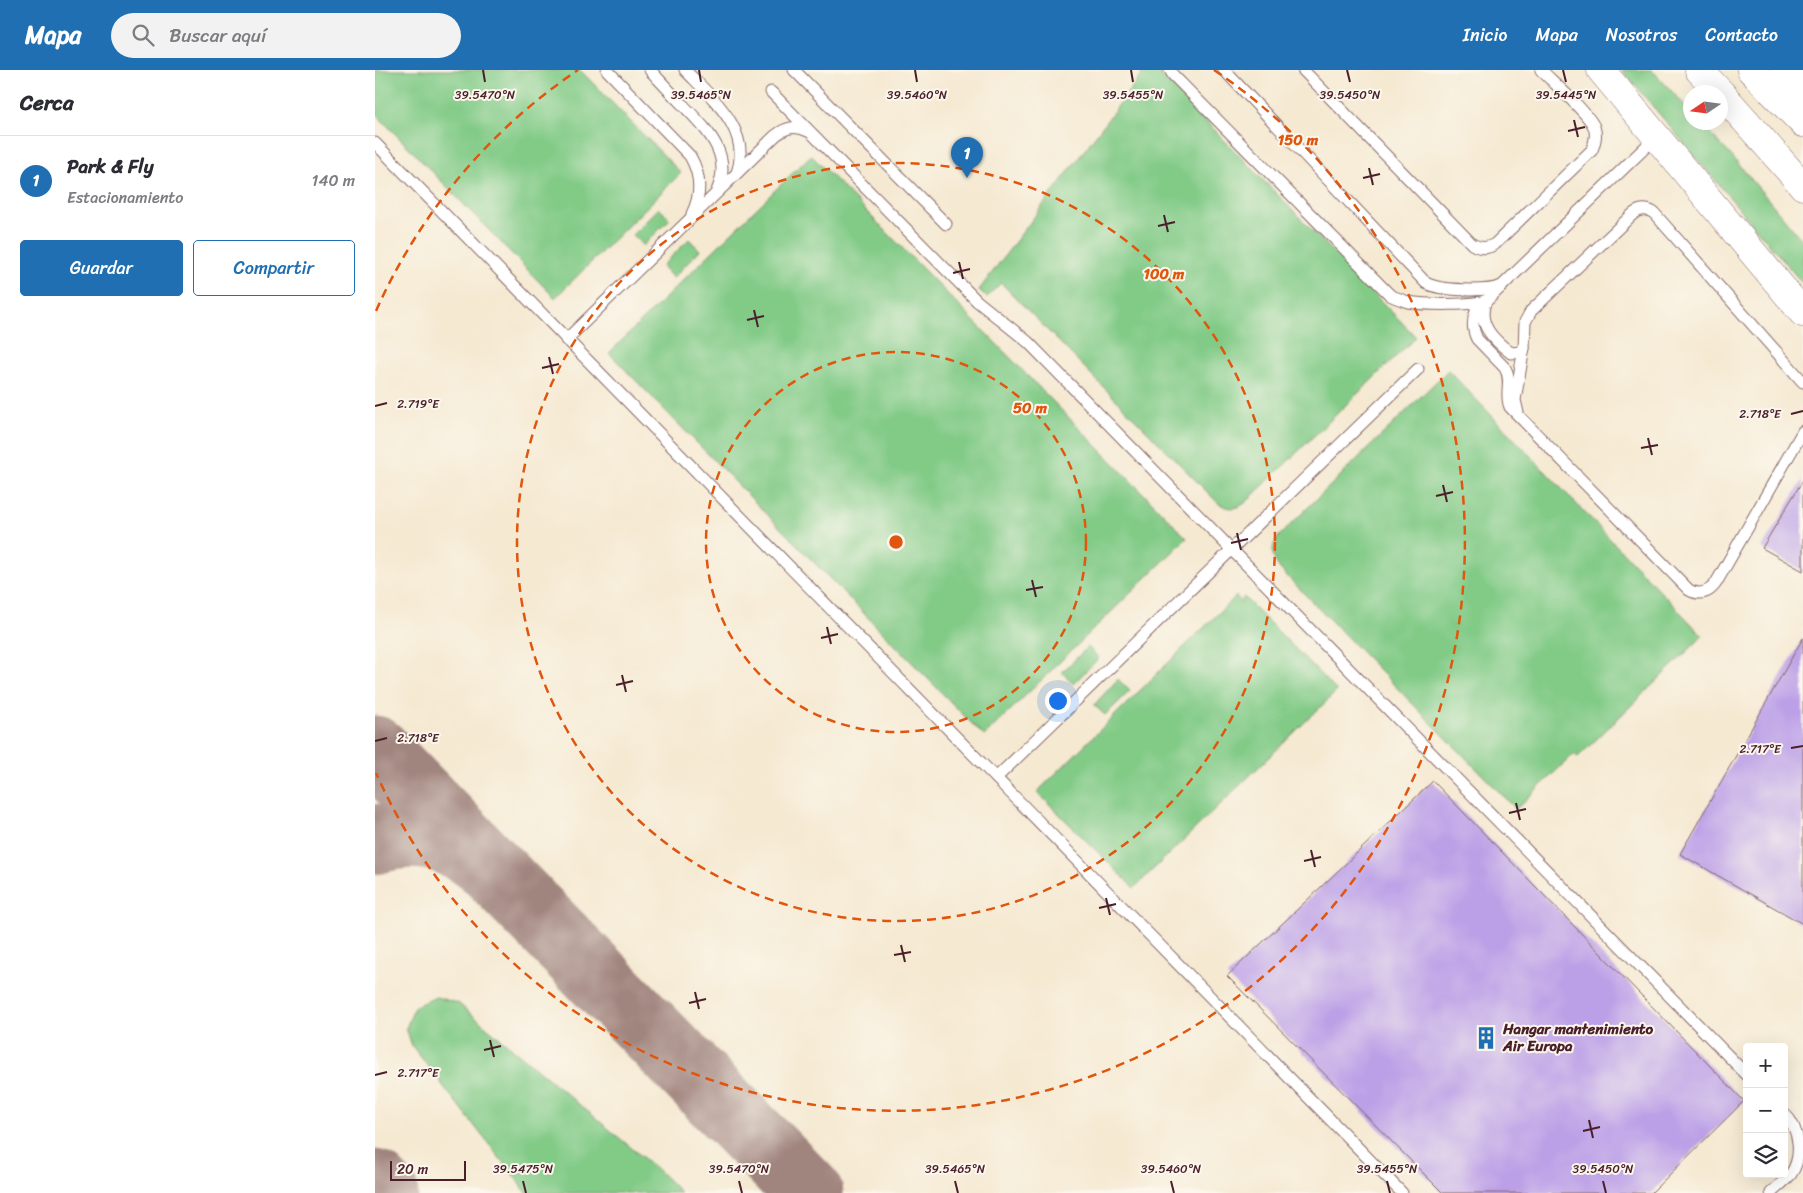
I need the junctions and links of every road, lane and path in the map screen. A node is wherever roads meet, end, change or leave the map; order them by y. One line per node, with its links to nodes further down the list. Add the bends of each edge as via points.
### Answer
1 (607, 70): 24 (lane, via 690,156 697,169 699,194)
2 (650, 70): 23 (lane, via 710,134 718,148 722,171)
3 (685, 70): 21 (lane, via 726,112 740,151)
4 (794, 70): 25 (lane)
5 (1170, 70): 29 (lane, via 1390,295)
6 (1224, 70): 26 (lane)
7 (1303, 70): 8 (lane, via 1478,248 1495,244 1592,150 1595,142 1590,119)
8 (1541, 70)
9 (1601, 70): 19 (main road)
10 (1699, 70): 13 (main road)
11 (1751, 70): 17 (main road)
12 (1784, 70): 15 (main road)
13 (1713, 85)
14 (771, 92): 18 (lane)
15 (1803, 92)
16 (1728, 102): 22 (main road)
17 (1803, 123)
18 (812, 133): 21 (lane, via 794,127 783,130); 37 (lane, via 977,301 1028,342)
19 (1657, 136): 27 (lane); 30 (main road)
20 (375, 143): 31 (lane)
21 (737, 174): 23 (lane)
22 (1803, 186)
23 (717, 193): 24 (lane)
24 (689, 220): 31 (lane)
25 (946, 224)
26 (1421, 278): 27 (lane, via 1433,287 1441,288 1489,290); 29 (lane, via 1425,287 1423,295)
27 (1503, 285): 28 (lane)
28 (1487, 301): 29 (lane, via 1474,304); 32 (lane, via 1483,318 1487,329 1511,353 1521,352); 35 (lane, via 1476,311 1474,333 1505,368 1509,380 1507,401)
29 (1407, 302)
30 (1803, 314)
31 (567, 340): 38 (lane)
32 (1524, 348): 34 (lane, via 1525,322 1531,311 1633,214 1649,210); 35 (lane, via 1515,400)
33 (1418, 368): 37 (lane)
34 (1803, 382)
35 (1520, 417): 36 (lane, via 1689,590 1700,594 1709,591 1716,583)
36 (1803, 431)
37 (1231, 550): 38 (lane); 39 (lane)
38 (996, 778): 41 (lane)
39 (1743, 1071)
40 (1788, 1119): 42 (lane, via 1797,1135 1797,1164)
41 (1402, 1193)
42 (1771, 1193)

